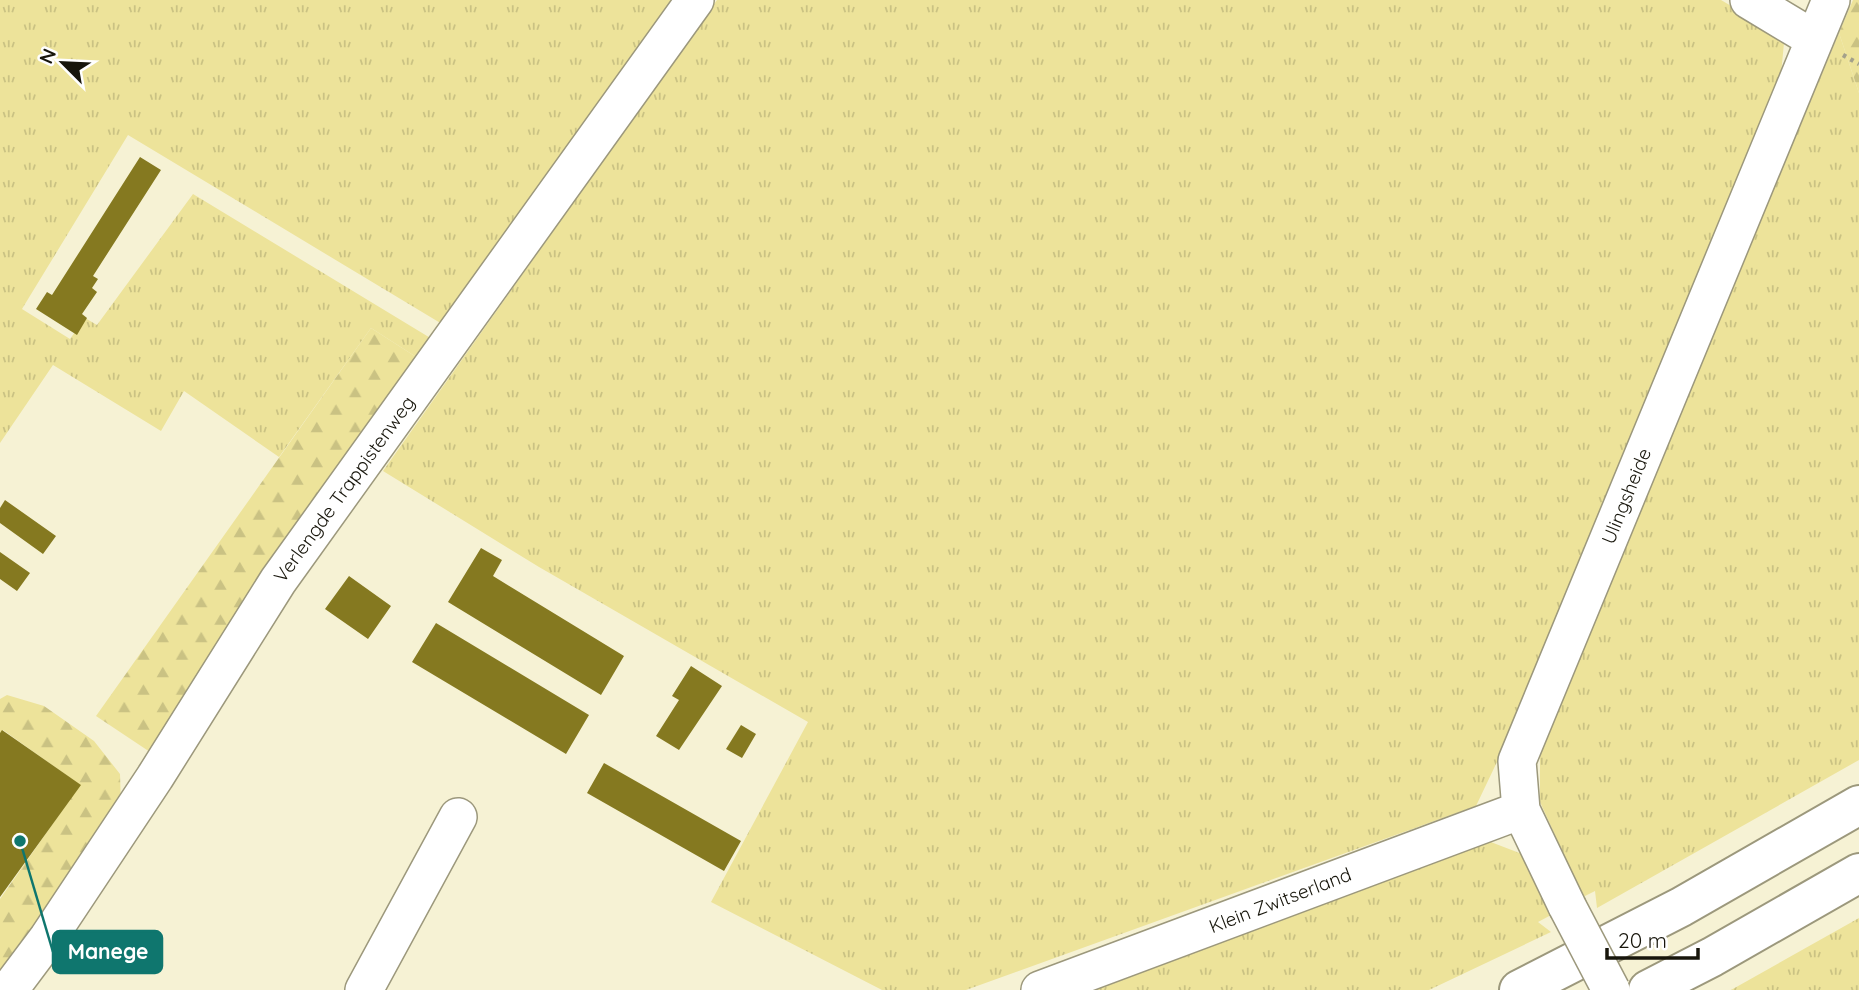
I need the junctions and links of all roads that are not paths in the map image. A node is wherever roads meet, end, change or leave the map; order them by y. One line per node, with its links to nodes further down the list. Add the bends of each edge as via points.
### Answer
1 (695, 0): 9 (street, Verlengde Trappistenweg, via 278,581 147,788)
2 (1749, 0): 4 (street)
3 (1831, 0): 4 (street, Ulingsheide)
4 (1814, 39): 6 (street, Ulingsheide, via 1517,761)
5 (1859, 805): 12 (highway, via 1681,907)
6 (1521, 810): 11 (street, Klein Zwitserland); 13 (street, Ulingsheide, bridge)
7 (458, 817): 10 (street)
8 (1859, 873): 14 (highway)
9 (9, 990)
10 (364, 990)
11 (1040, 990)
12 (1519, 990)
13 (1611, 990)
14 (1648, 990)

